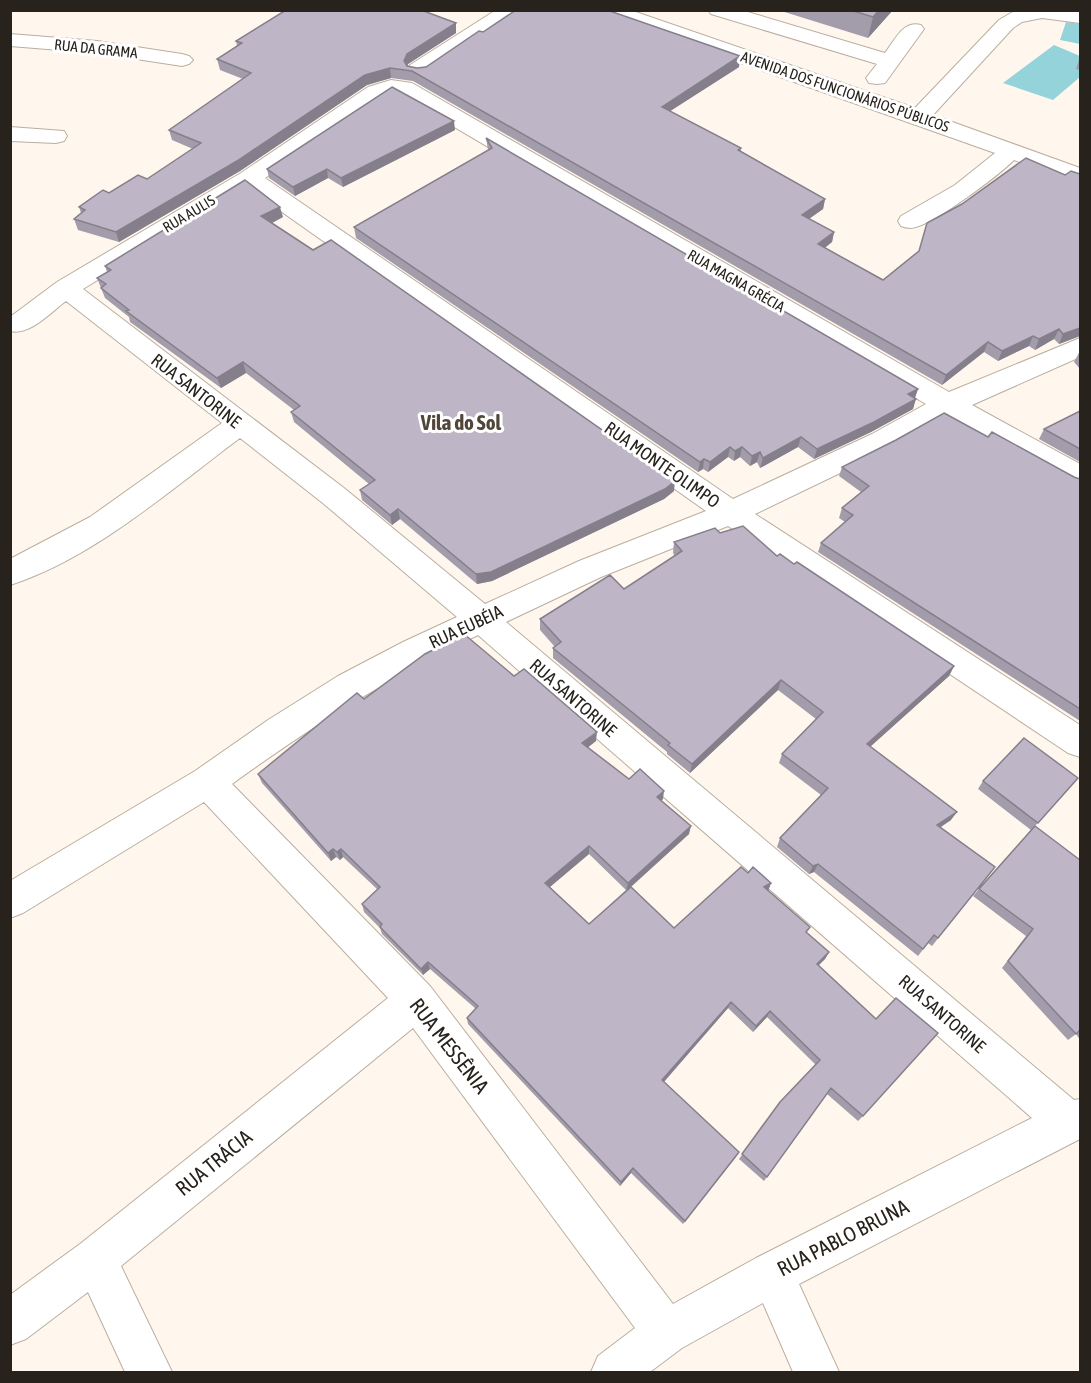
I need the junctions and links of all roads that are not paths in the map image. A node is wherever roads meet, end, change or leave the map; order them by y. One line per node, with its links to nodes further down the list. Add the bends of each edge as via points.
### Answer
1 (511, 10): 9 (street)
2 (609, 10): 11 (street, AVENIDA DOS FUNCIONÁRIOS PÚBLICOS)
3 (718, 10): 8 (street)
4 (1080, 17): 12 (street, via 1035,10 1019,14)
5 (914, 29): 8 (street)
6 (10, 40): 7 (street, RUA DA GRAMA, via 97,47)
7 (182, 60)
8 (890, 61): 11 (street)
9 (418, 70)
10 (391, 86): 17 (street, RUA AULIS, via 376,92); 22 (street, RUA MAGNA GRÉCIA, via 404,88)
11 (861, 97): 12 (street, AVENIDA DOS FUNCIONÁRIOS PÚBLICOS)
12 (919, 117): 15 (street, AVENIDA DOS FUNCIONÁRIOS PÚBLICOS)
13 (10, 134): 14 (street)
14 (56, 136)
15 (1011, 150): 16 (street, AVENIDA DOS FUNCIONÁRIOS PÚBLICOS); 18 (street, via 963,192)
16 (1080, 176)
17 (249, 178): 19 (street, RUA AULIS); 25 (street, RUA MONTE OLIMPO, via 378,264)
18 (910, 220)
19 (66, 288): 20 (street, RUA AULIS); 23 (street, RUA SANTORINE)
20 (18, 324)
21 (1080, 348): 22 (street, RUA EUBÉIA)
22 (948, 404): 24 (street, RUA MAGNA GRÉCIA); 25 (street, RUA EUBÉIA, via 882,441)
23 (239, 425): 26 (street, via 147,494 63,546); 27 (street, RUA SANTORINE, via 333,496)
24 (1080, 477)
25 (731, 513): 27 (street, RUA EUBÉIA, via 590,569); 28 (street, RUA MONTE OLIMPO)
26 (10, 573)
27 (481, 620): 29 (street, RUA EUBÉIA, via 350,686); 32 (street, RUA SANTORINE)
28 (1080, 743)
29 (207, 782): 30 (street, RUA EUBÉIA); 31 (street, RUA MESSÊNIA)
30 (10, 901)
31 (416, 1000): 33 (street, RUA TRÁCIA); 36 (street, RUA MESSÊNIA)
32 (1074, 1121): 34 (street, RUA PABLO BRUNA)
33 (95, 1259): 35 (street, RUA TRÁCIA); 37 (street)
34 (772, 1275): 36 (street, RUA PABLO BRUNA); 39 (street)
35 (10, 1323)
36 (666, 1332): 38 (street, RUA PABLO BRUNA)
37 (149, 1372)
38 (614, 1372)
39 (816, 1372)

